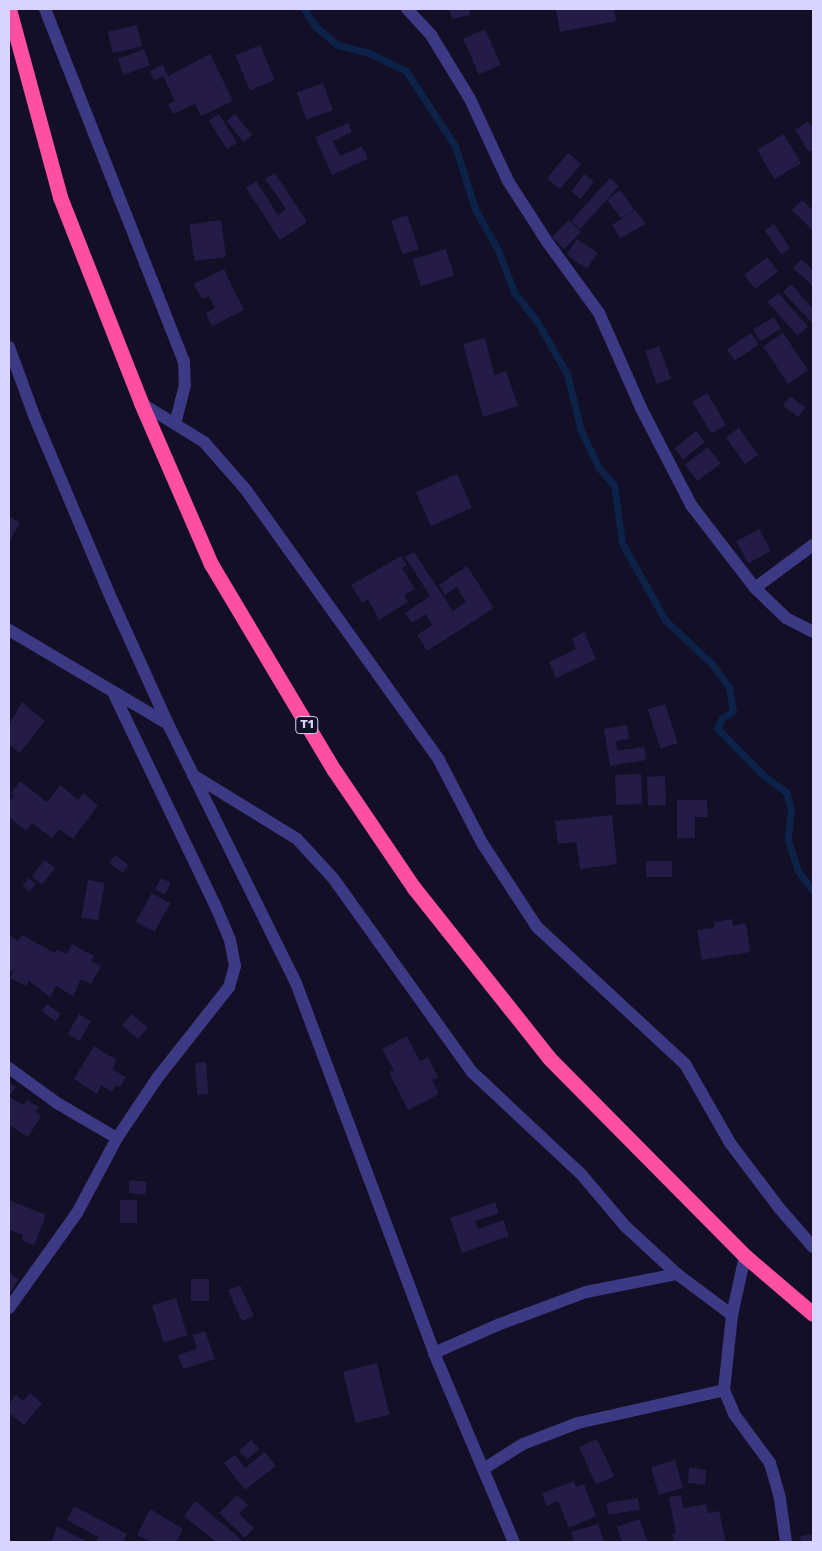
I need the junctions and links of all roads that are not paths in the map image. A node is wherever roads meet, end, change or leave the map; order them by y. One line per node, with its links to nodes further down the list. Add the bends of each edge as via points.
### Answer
1 (9, 9): 5 (highway, T1, via 60,197)
2 (44, 9): 6 (street, via 184,361 185,385)
3 (407, 9): 8 (street, via 430,34 470,99 508,181 599,313 641,408 691,505)
4 (9, 347): 12 (street, via 35,418)
5 (140, 403): 6 (street); 19 (highway, T1, via 211,564 334,770 414,888 549,1058)
6 (175, 424): 18 (street, via 204,442 246,490 439,760 482,843 537,927 685,1064 730,1144)
7 (813, 545): 8 (street)
8 (755, 588): 10 (street, via 786,618)
9 (9, 630): 11 (street)
10 (813, 632)
11 (114, 694): 12 (street); 17 (street, via 215,905 230,940 235,966 230,987 158,1077)
12 (168, 724): 13 (street)
13 (194, 775): 20 (street, via 297,839 333,878 472,1072 581,1174 625,1226); 24 (street, via 296,982)
14 (9, 1059): 16 (street)
15 (9, 1068): 16 (street)
16 (21, 1077): 17 (street, via 57,1104)
17 (116, 1138): 21 (street, via 77,1213)
18 (813, 1247)
19 (744, 1256): 22 (highway, T1); 23 (street)
20 (677, 1274): 23 (street); 24 (street, via 586,1292)
21 (9, 1308)
22 (811, 1312)
23 (732, 1315): 25 (street)
24 (434, 1353): 26 (street)
25 (724, 1390): 26 (street, via 615,1412 578,1423 523,1444); 28 (street, via 734,1414 770,1463 780,1499)
26 (485, 1468): 27 (street)
27 (514, 1542)
28 (786, 1542)

